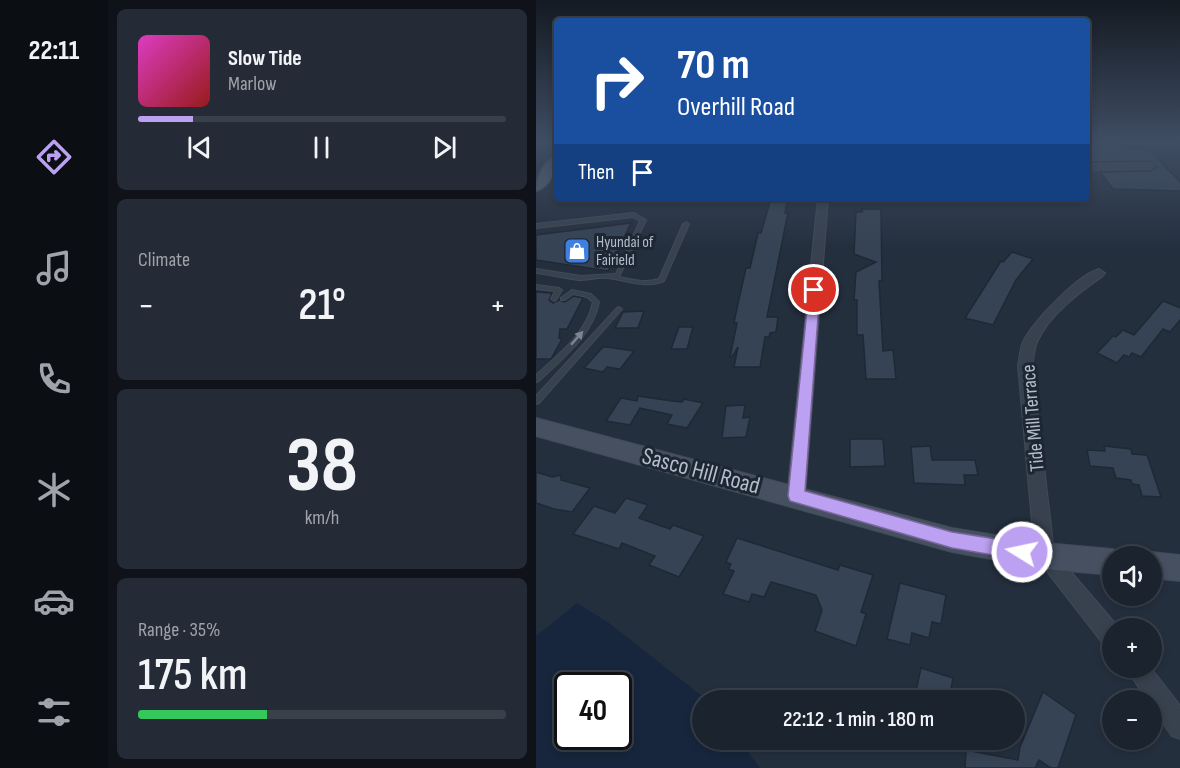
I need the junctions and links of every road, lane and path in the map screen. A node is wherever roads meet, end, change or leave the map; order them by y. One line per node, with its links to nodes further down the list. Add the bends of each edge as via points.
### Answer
1 (822, 201): 16 (street)
2 (686, 224): 6 (lane, via 662,280 639,283)
3 (536, 226): 6 (lane, via 634,215 642,220 618,276)
4 (536, 272): 6 (lane)
5 (1099, 273): 17 (street, Tide Mill Terrace, via 1079,286 1049,317 1030,342 1025,365)
6 (613, 278)
7 (536, 287): 8 (lane)
8 (559, 290): 9 (lane); 9 (lane, via 558,299)
9 (572, 292): 11 (lane, one-way to 9, via 596,313 596,302 589,295)
10 (619, 309): 14 (lane)
11 (551, 365): 12 (lane); 13 (lane)
12 (536, 371)
13 (536, 380)
14 (536, 401)
15 (536, 428): 16 (street, Sasco Hill Road)
16 (796, 496): 17 (street, Sasco Hill Road, via 952,540)
17 (1045, 556): 18 (street, Sasco Hill Road); 21 (street)
18 (1102, 561)
19 (1162, 566): 20 (street)
20 (1181, 568)
21 (1102, 625)
22 (1144, 678): 23 (street)
23 (1181, 727)

